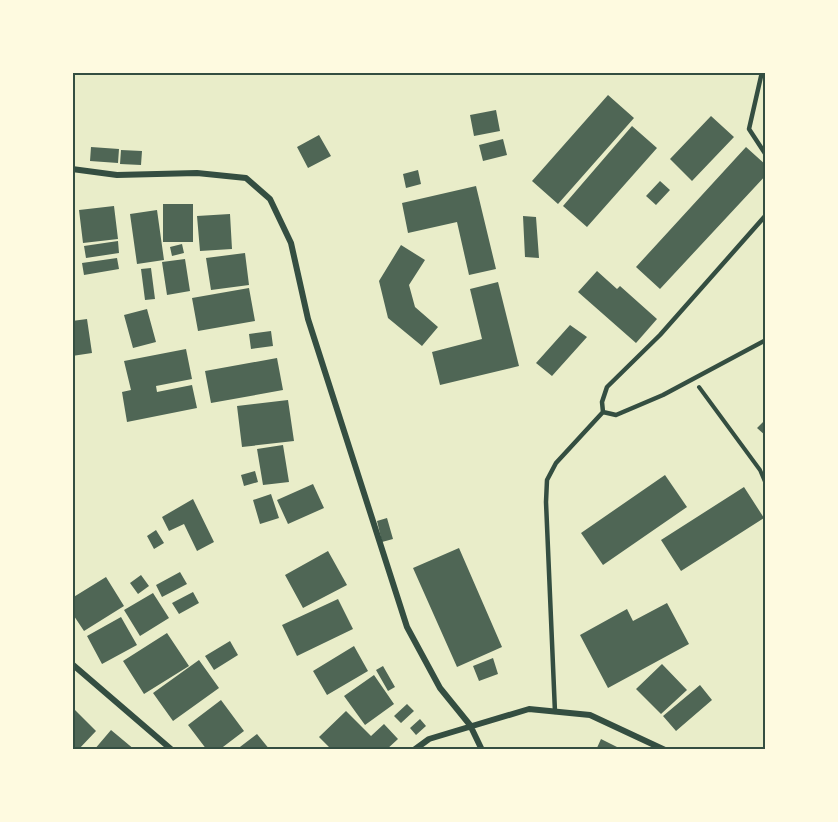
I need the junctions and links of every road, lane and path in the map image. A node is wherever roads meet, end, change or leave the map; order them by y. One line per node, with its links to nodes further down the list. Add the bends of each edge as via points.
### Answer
1 (762, 72): 2 (lane, via 749,129)
2 (766, 155)
3 (72, 170): 11 (street, via 246,178 270,199 291,243 308,319 407,627 440,688)
4 (766, 215): 7 (lane, via 660,335 607,387)
5 (766, 340): 6 (lane)
6 (693, 379): 7 (lane, via 616,415); 8 (path, via 760,470)
7 (603, 412): 10 (lane, via 556,463 547,480)
8 (766, 484)
9 (72, 664): 12 (street)
10 (555, 712): 11 (street, via 529,709); 15 (street, via 590,715)
11 (470, 725): 13 (street, via 429,739); 14 (street)
12 (172, 750)
13 (414, 750)
14 (482, 750)
15 (665, 750)

